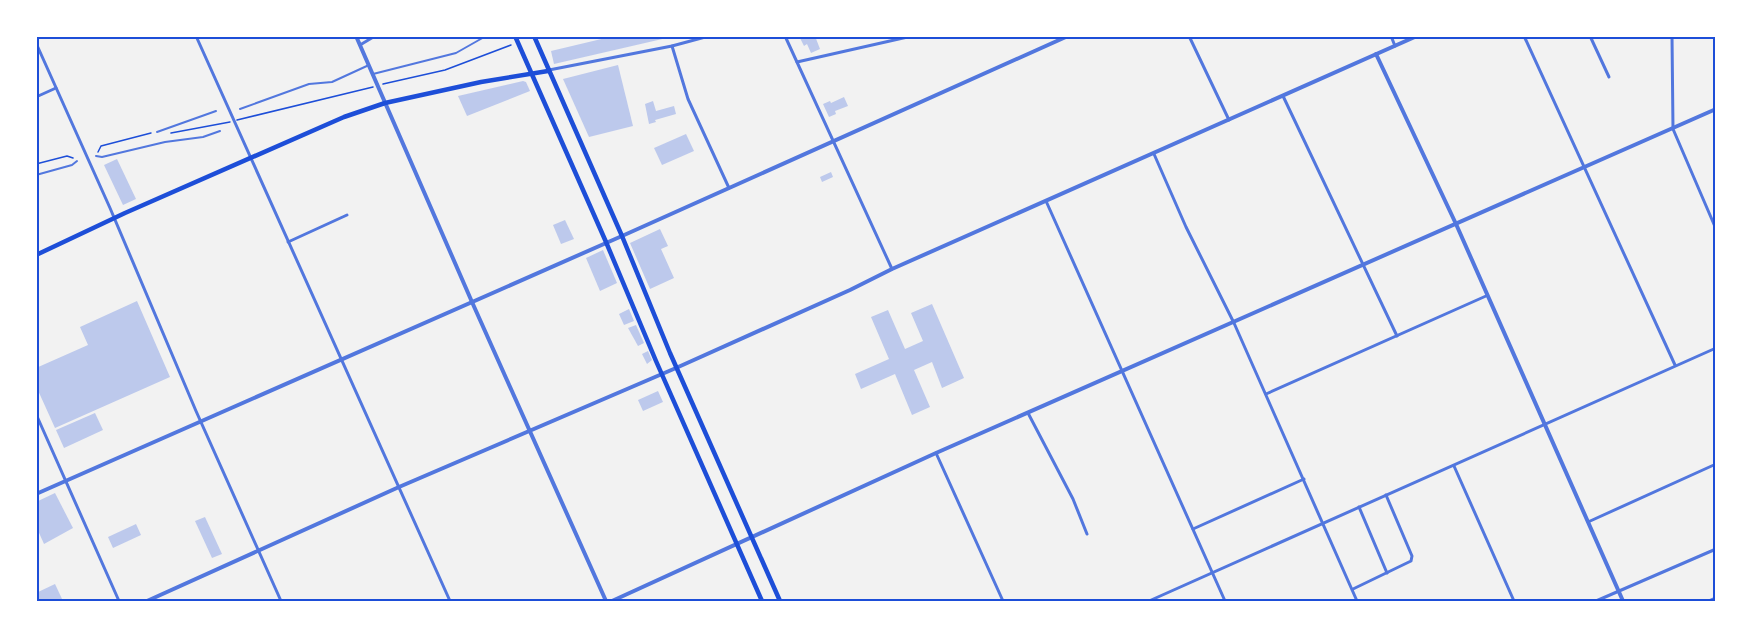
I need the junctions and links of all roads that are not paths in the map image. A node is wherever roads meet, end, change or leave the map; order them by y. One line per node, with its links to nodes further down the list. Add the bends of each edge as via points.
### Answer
1 (196, 36): 42 (street)
2 (356, 36): 18 (street)
3 (375, 36): 18 (street)
4 (486, 36): 26 (street, via 449,56)
5 (515, 36): 25 (main road)
6 (534, 36): 24 (main road)
7 (709, 36): 19 (street)
8 (785, 36): 22 (street)
9 (912, 36): 22 (street)
10 (1068, 36): 39 (street)
11 (1189, 36): 35 (street)
12 (1391, 36): 20 (street)
13 (1417, 36): 20 (street)
14 (1524, 36): 44 (street)
15 (1590, 36): 27 (street)
16 (1672, 36): 36 (street)
17 (36, 43): 28 (street)
18 (360, 45): 23 (street)
19 (672, 46): 24 (street); 46 (street, via 688,99)
20 (1395, 46): 21 (street)
21 (1376, 54): 29 (street); 50 (street)
22 (797, 62): 39 (street)
23 (369, 65): 26 (street); 32 (street, via 332,82 309,84)
24 (548, 71): 25 (main road); 52 (main road)
25 (532, 73): 31 (main road); 54 (main road)
26 (373, 74): 31 (street)
27 (1610, 76)
28 (56, 88): 30 (street); 49 (street)
29 (1283, 96): 35 (street); 56 (street)
30 (36, 97)
31 (386, 103): 42 (main road); 59 (street)
32 (240, 109)
33 (1716, 110): 36 (street)
34 (216, 111): 37 (street)
35 (1229, 120): 40 (street)
36 (1673, 129): 44 (street); 51 (street)
37 (157, 132)
38 (220, 132): 41 (street)
39 (833, 141): 46 (street); 57 (street)
40 (1154, 154): 47 (street); 60 (street)
41 (96, 156)
42 (250, 158): 49 (main road); 53 (street)
43 (77, 160): 45 (street)
44 (1585, 167): 50 (street); 64 (street)
45 (36, 175)
46 (729, 188): 52 (street)
47 (1047, 201): 57 (street); 66 (street)
48 (347, 216): 53 (street)
49 (114, 218): 55 (main road); 71 (street)
50 (1456, 224): 56 (street); 58 (street)
51 (1716, 228)
52 (622, 236): 54 (street); 65 (main road)
53 (288, 242): 63 (street)
54 (606, 242): 59 (street); 67 (main road)
55 (36, 255)
56 (1364, 266): 60 (street); 61 (street)
57 (892, 268): 65 (street)
58 (1486, 296): 61 (street); 72 (street)
59 (472, 302): 63 (street); 73 (street)
60 (1234, 323): 66 (street); 68 (street)
61 (1397, 336): 68 (street)
62 (1716, 348): 64 (street)
63 (341, 359): 71 (street); 79 (street)
64 (1675, 365): 72 (street)
65 (676, 368): 67 (street); 87 (main road)
66 (1123, 371): 69 (street); 85 (street)
67 (662, 374): 73 (street); 88 (main road)
68 (1266, 394): 77 (street)
69 (1028, 413): 74 (street); 86 (street)
70 (36, 414): 78 (street)
71 (201, 421): 78 (street); 90 (street)
72 (1544, 423): 76 (street); 83 (street)
73 (530, 432): 79 (street); 100 (street)
74 (936, 453): 87 (street); 104 (street)
75 (1716, 464): 83 (street)
76 (1454, 466): 81 (street); 108 (street)
77 (1304, 479): 84 (street); 85 (street)
78 (66, 481): 80 (street); 96 (street)
79 (399, 487): 90 (street); 99 (street)
80 (36, 494)
81 (1386, 495): 82 (street); 92 (street, via 1413,556 1411,561)
82 (1359, 507): 84 (street); 92 (street)
83 (1587, 522): 94 (street)
84 (1323, 523): 91 (street); 93 (street)
85 (1193, 529): 91 (street)
86 (1088, 534)
87 (752, 538): 88 (street); 103 (main road)
88 (738, 545): 101 (street); 102 (main road)
89 (1716, 549): 94 (street)
90 (259, 551): 97 (street); 98 (street)
91 (1212, 573): 105 (street); 106 (street)
92 (1387, 573): 93 (street)
93 (1352, 589): 107 (street)
94 (1619, 591): 109 (street); 110 (street)
95 (1716, 598): 111 (street)
96 (119, 601)
97 (147, 601)
98 (281, 601)
99 (450, 601)
100 (606, 601)
101 (612, 601)
102 (762, 601)
103 (780, 601)
104 (1003, 601)
105 (1149, 601)
106 (1225, 601)
107 (1358, 601)
108 (1514, 601)
109 (1596, 601)
110 (1623, 601)
111 (1709, 601)

